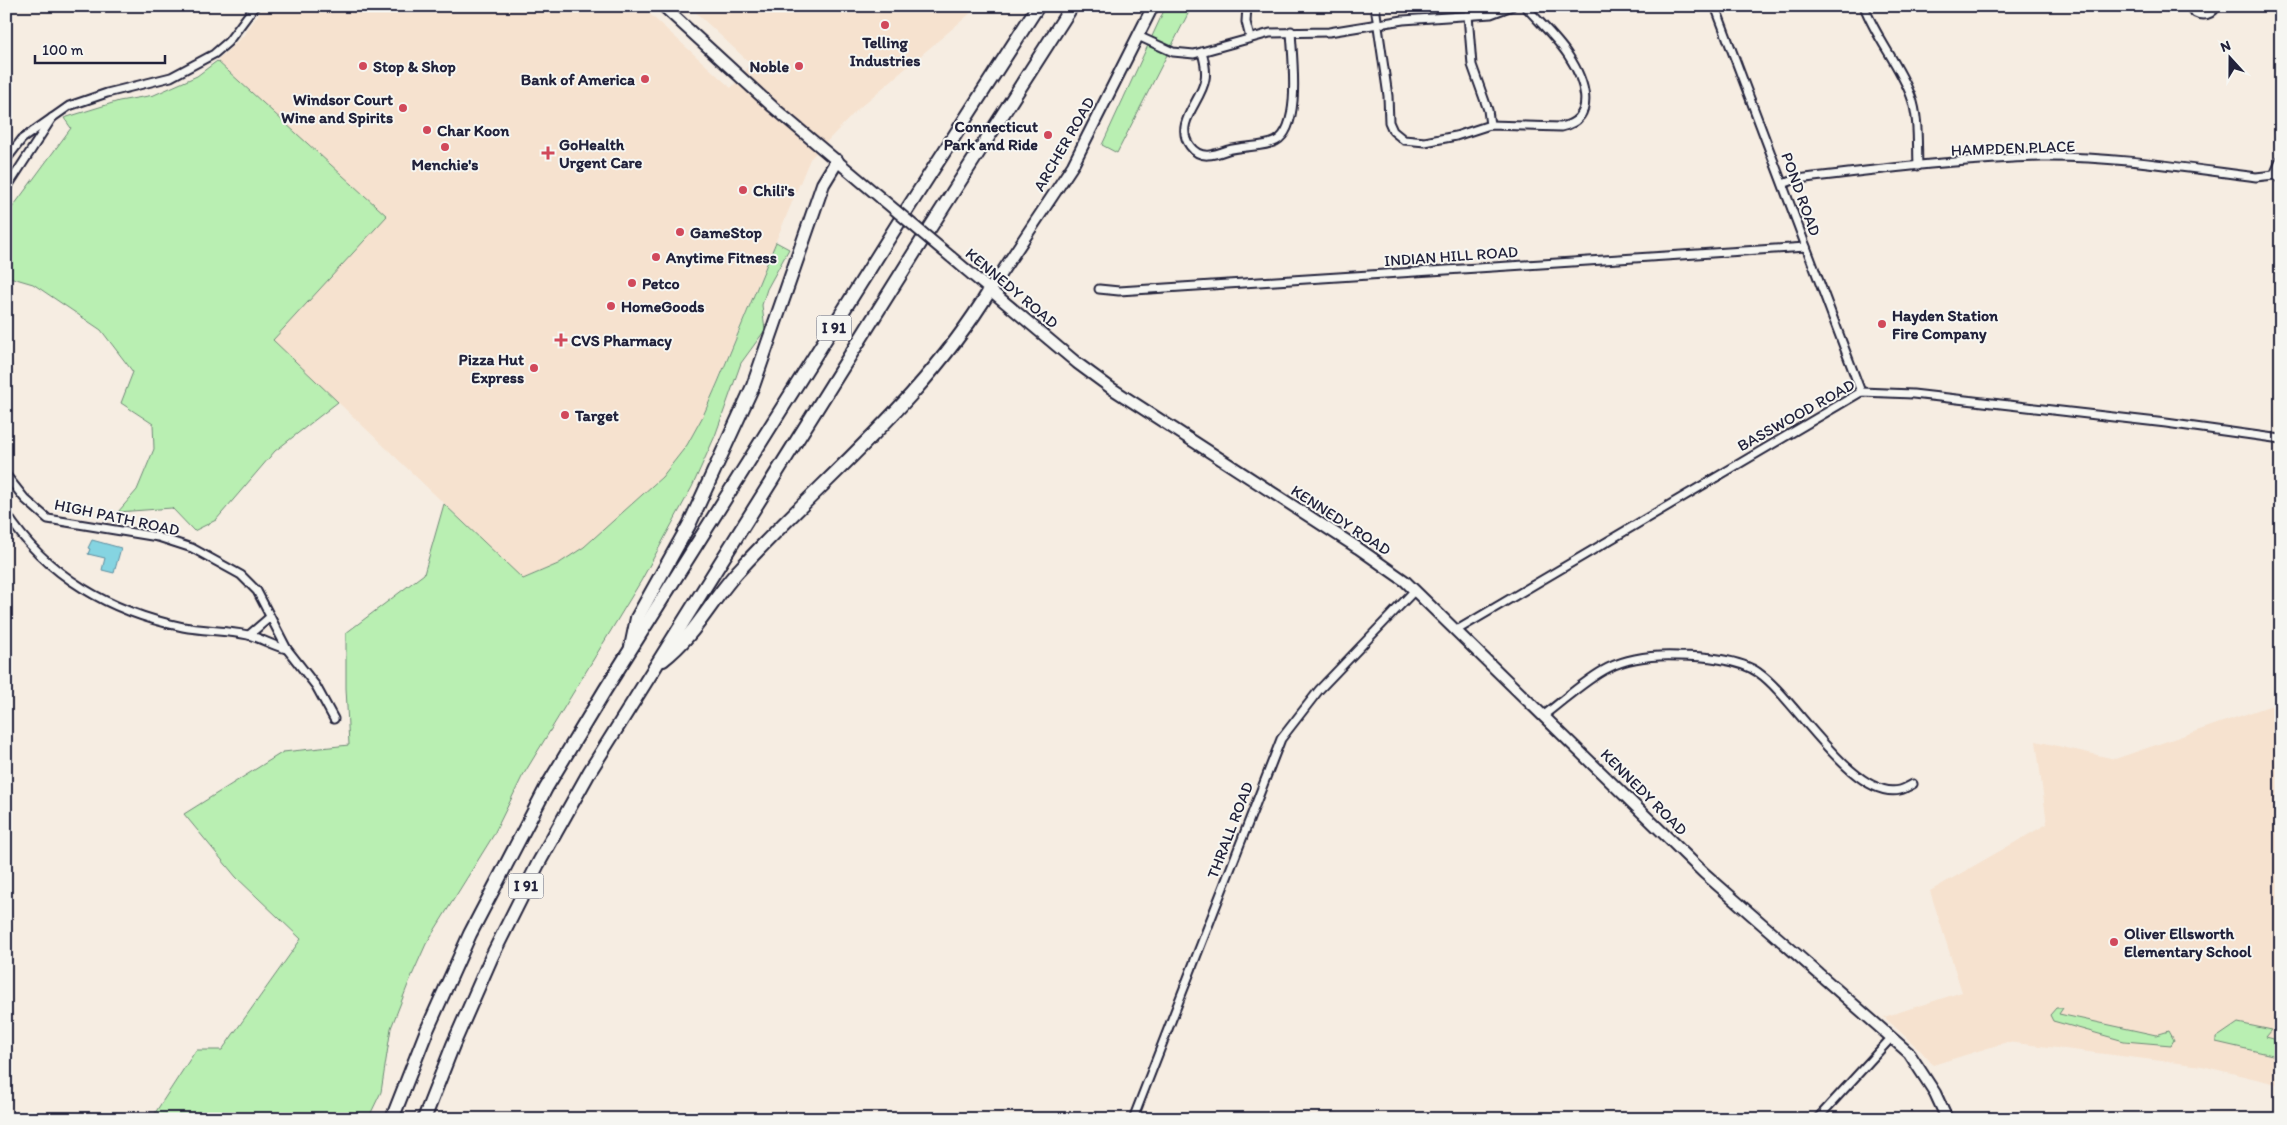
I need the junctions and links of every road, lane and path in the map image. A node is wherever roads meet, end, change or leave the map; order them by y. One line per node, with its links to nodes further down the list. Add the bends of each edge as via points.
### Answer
1 (255, 6): 20 (street, via 228,42 190,68 153,83 107,93 69,106)
2 (662, 6): 24 (street, KENNEDY ROAD)
3 (1038, 6): 42 (highway, I 91)
4 (1072, 6): 43 (highway, I 91)
5 (1153, 6): 17 (street, ARCHER ROAD)
6 (1248, 6): 18 (street, via 1246,22)
7 (1374, 6): 15 (street)
8 (1512, 6): 14 (street, via 1492,14)
9 (1525, 6): 21 (street, via 1568,55 1582,85 1586,101 1583,112 1579,119 1561,126)
10 (1715, 6): 28 (street, POND ROAD)
11 (1864, 6): 25 (street, via 1912,98)
12 (2189, 6): 13 (street, via 2200,15 2211,14)
13 (2217, 6)
14 (1468, 15): 15 (street); 21 (street, via 1472,65)
15 (1377, 24): 16 (street, via 1329,32); 21 (street, via 1388,96 1387,112 1393,131 1404,140 1425,142)
16 (1291, 31): 18 (street); 19 (street, via 1291,115 1282,138 1274,142 1205,156 1189,145 1186,119 1205,79)
17 (1138, 36): 19 (street, via 1173,52); 32 (street, ARCHER ROAD, via 1073,165)
18 (1250, 38): 19 (street)
19 (1202, 52)
20 (52, 117): 22 (street, via 22,139); 29 (street)
21 (1490, 125)
22 (6, 160)
23 (2281, 160): 26 (street)
24 (836, 161): 32 (street, KENNEDY ROAD, bridge); 42 (highway, via 823,184 753,386 689,525 637,618)
25 (1918, 166): 26 (street, HAMPDEN PLACE, via 2042,157 2117,161 2256,177); 28 (street, HAMPDEN PLACE, via 1796,179)
26 (2274, 174): 27 (street)
27 (2281, 180)
28 (1783, 184): 30 (street, POND ROAD)
29 (6, 189)
30 (1806, 247): 31 (street, INDIAN HILL ROAD, via 1119,291); 33 (street, POND ROAD)
31 (1099, 289)
32 (990, 290): 37 (street, KENNEDY ROAD, via 1111,388 1358,548); 43 (highway, via 953,344 905,403 745,563 683,642)
33 (1861, 392): 34 (street, BASSWOOD ROAD, via 1913,394); 39 (street, BASSWOOD ROAD)
34 (2281, 439)
35 (6, 476): 38 (street, HIGH PATH ROAD, via 48,519 158,537 192,548 241,575 257,591)
36 (6, 513): 40 (street, via 17,530 46,560 73,584 102,600 134,614 185,627)
37 (1415, 590): 39 (street, KENNEDY ROAD); 50 (street, THRALL ROAD, via 1319,690 1281,739)
38 (270, 617): 40 (street); 41 (street, HIGH PATH ROAD)
39 (1457, 630): 44 (street, KENNEDY ROAD)
40 (249, 635): 41 (street)
41 (287, 649): 45 (street, HIGH PATH ROAD, via 316,686)
42 (630, 650): 48 (highway, I 91, via 561,763 500,874 445,989)
43 (655, 666): 49 (highway, I 91, via 590,771 527,884 469,1008)
44 (1544, 715): 46 (street, via 1607,668 1629,660 1690,656 1738,663 1758,672 1778,690 1858,778 1888,790 1900,790); 47 (street, KENNEDY ROAD, via 1704,873)
45 (334, 719)
46 (1914, 784)
47 (1892, 1037): 51 (street); 52 (street, KENNEDY ROAD, via 1922,1071)
48 (392, 1119)
49 (424, 1119)
50 (1133, 1119)
51 (1817, 1119)
52 (1947, 1119)

